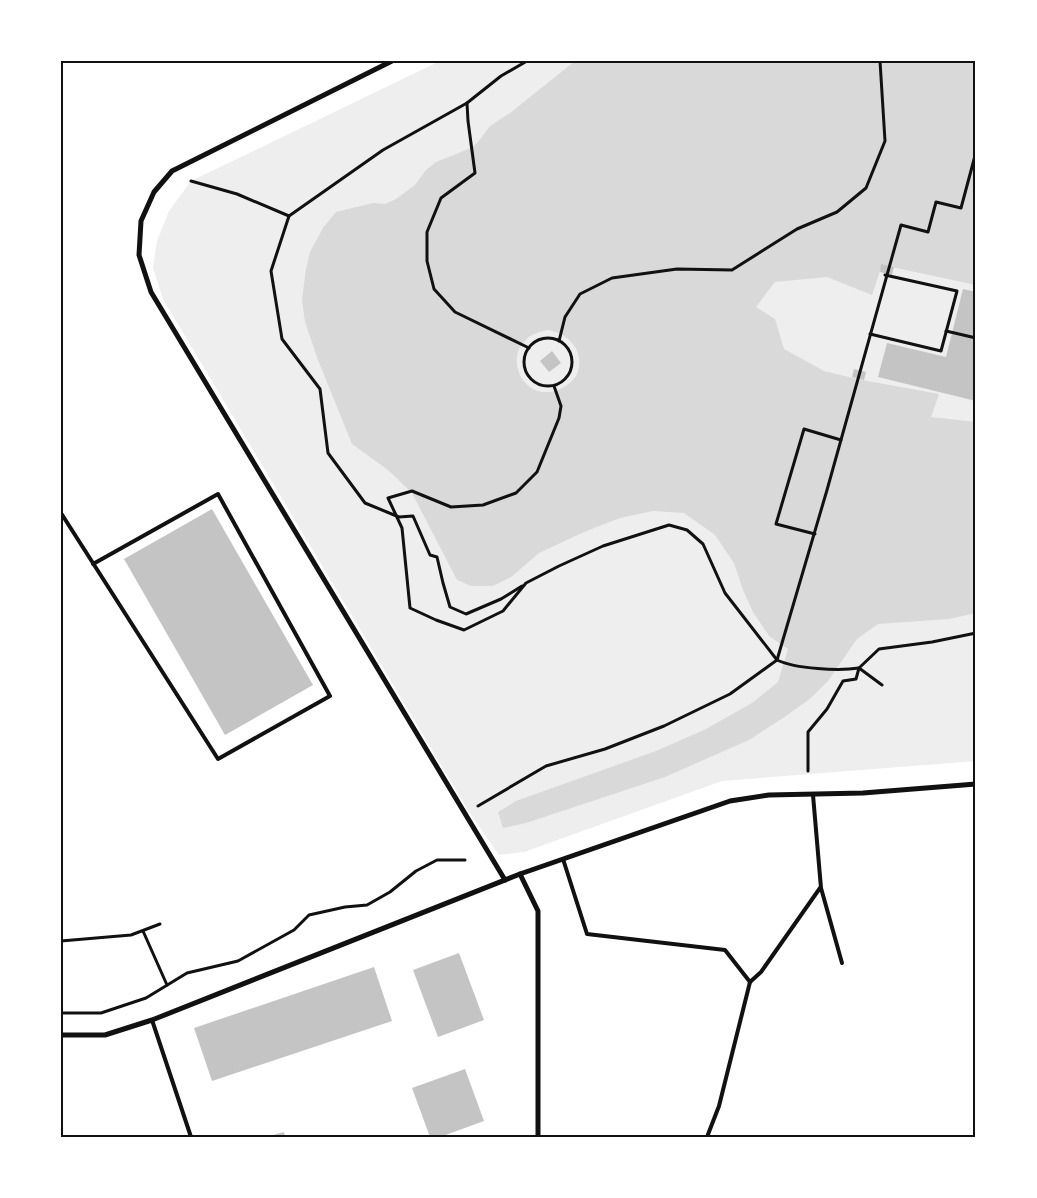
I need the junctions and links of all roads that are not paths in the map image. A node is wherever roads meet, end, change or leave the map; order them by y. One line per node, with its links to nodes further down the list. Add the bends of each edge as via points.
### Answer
1 (392, 61): 8 (street, via 172,171 154,192 141,221 139,255 151,292)
2 (61, 513): 3 (lane)
3 (93, 564): 3 (lane, via 218,759 330,696 218,494)
4 (976, 784): 5 (street, via 863,794)
5 (813, 794): 6 (street, via 769,795 730,801); 9 (lane)
6 (563, 859): 7 (street); 11 (lane, via 586,934 725,950)
7 (520, 874): 8 (street); 15 (street, via 538,911)
8 (504, 880): 12 (street)
9 (820, 888): 10 (lane); 11 (lane, via 761,972)
10 (842, 963)
11 (750, 982): 16 (lane)
12 (152, 1020): 13 (street, via 105,1034); 14 (lane)
13 (61, 1035)
14 (191, 1137)
15 (538, 1137)
16 (707, 1137)

